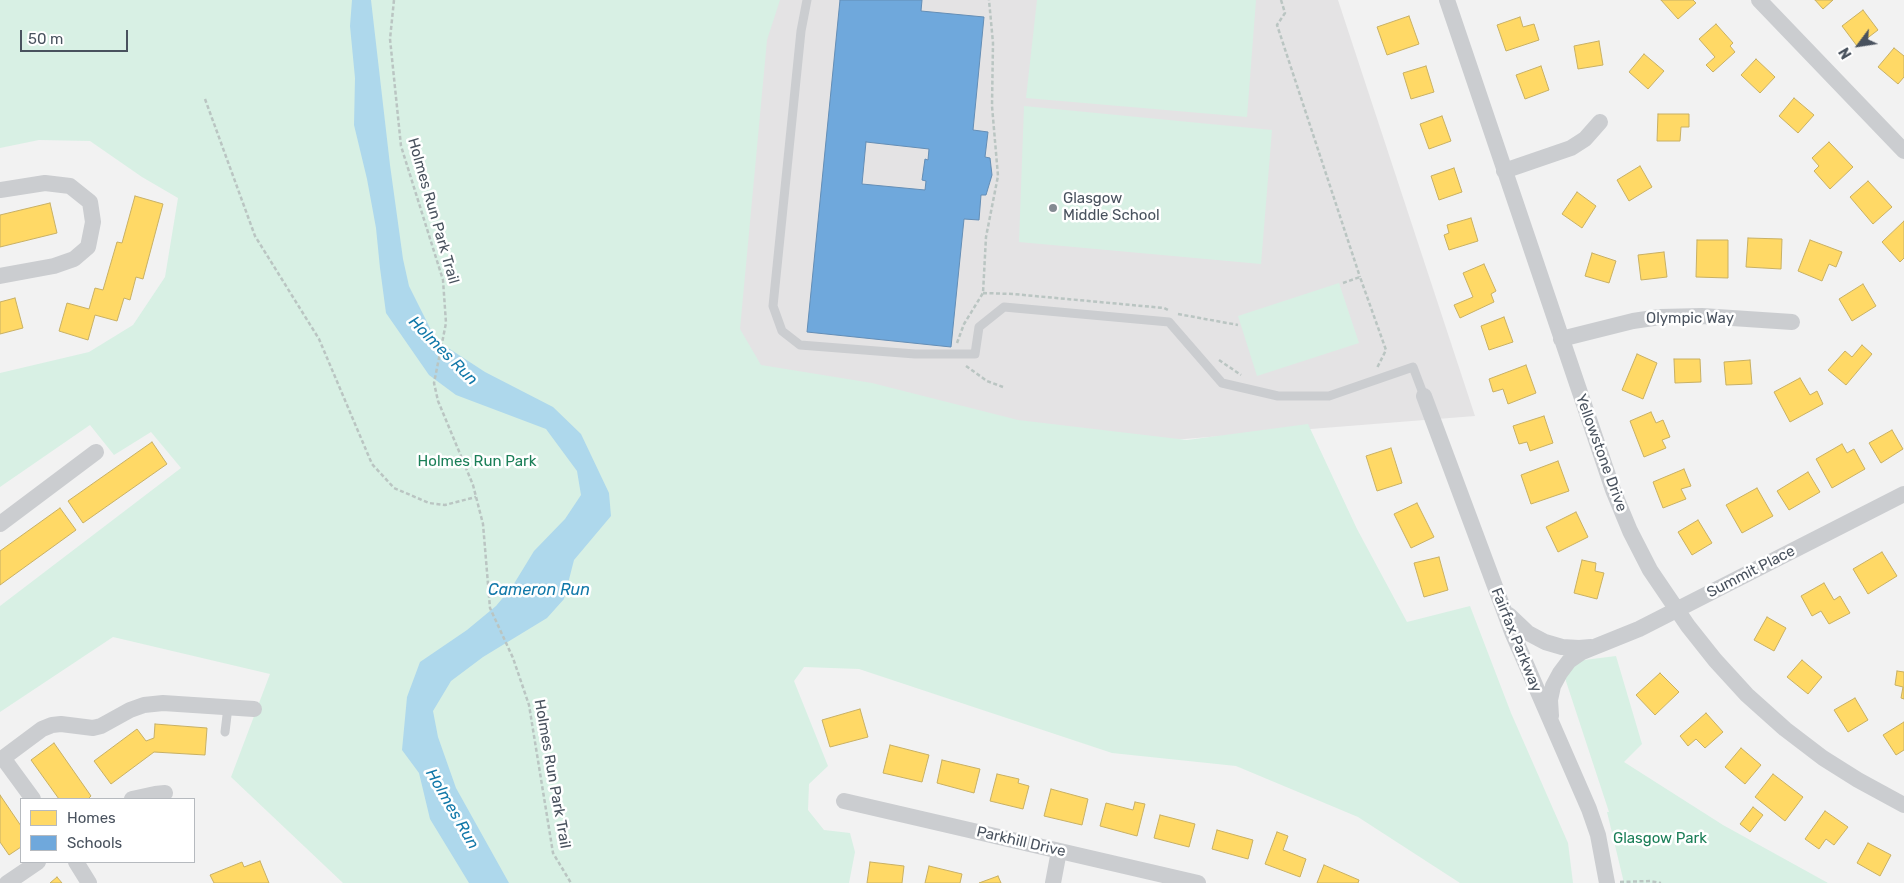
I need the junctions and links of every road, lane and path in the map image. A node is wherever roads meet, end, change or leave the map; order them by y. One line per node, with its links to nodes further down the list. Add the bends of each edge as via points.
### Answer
1 (394, 0): 30 (path, Holmes Run Park Trail, via 390,39 401,146 443,280 446,323 434,383)
2 (807, 0): 27 (lane, via 801,31 773,306 782,331 800,345 915,354 974,354 979,326 1004,306 1168,322 1222,382 1278,396 1329,396 1413,367)
3 (989, 0): 15 (path, via 998,176 986,237)
4 (1281, 0): 13 (path, via 1285,13 1277,25)
5 (1446, 0): 10 (street, Yellowstone Drive)
6 (1759, 0): 9 (street)
7 (205, 99): 30 (path, via 255,236 319,339 372,464 394,488 429,503 445,505)
8 (1600, 122): 10 (street, via 1585,139 1571,148)
9 (1904, 151)
10 (1504, 171): 20 (street, Yellowstone Drive)
11 (0, 190): 12 (street, via 45,183 70,186 90,202 93,222 88,247 74,259)
12 (0, 276)
13 (1360, 277): 14 (path); 24 (path, via 1386,350)
14 (1343, 283)
15 (983, 293): 16 (path, via 1164,308); 21 (path, via 964,324)
16 (1181, 315): 18 (path); 19 (path)
17 (1792, 322): 20 (street, Olympic Way, via 1702,316 1660,317)
18 (1186, 323)
19 (1238, 325)
20 (1561, 339): 33 (street, Yellowstone Drive, via 1630,531)
21 (957, 344)
22 (1213, 355): 25 (path)
23 (962, 365): 26 (path)
24 (1376, 371)
25 (1246, 377)
26 (1002, 387)
27 (1424, 396): 32 (street, Fairfax Parkway)
28 (96, 452): 31 (street)
29 (1904, 494): 33 (street, Summit Place)
30 (476, 497): 49 (path, Holmes Run Park Trail, via 484,524 490,608 513,658 529,705 553,852)
31 (0, 524)
32 (1499, 598): 34 (street, Summit Place, via 1515,622 1545,642 1562,647); 37 (street, Fairfax Parkway)
33 (1676, 611): 34 (street, Summit Place); 43 (street, Yellowstone Drive, via 1747,695 1785,728 1823,758)
34 (1596, 646): 37 (street, Summit Place, via 1575,657 1560,672 1550,700)
35 (228, 707): 36 (street); 38 (lane); 40 (street, via 172,703 144,705 101,726 52,725 3,758)
36 (254, 709)
37 (1553, 728): 52 (street, Fairfax Parkway, via 1589,809 1600,842)
38 (224, 732)
39 (165, 793): 41 (street)
40 (32, 798)
41 (137, 798)
42 (844, 801): 44 (street, Parkhill Drive)
43 (1904, 805)
44 (1060, 851): 50 (street); 51 (street, Parkhill Drive)
45 (37, 863): 47 (street)
46 (77, 863): 48 (street)
47 (8, 883)
48 (89, 883)
49 (571, 883)
50 (1053, 883)
51 (1198, 883)
52 (1607, 883)
53 (1616, 883): 54 (path)
54 (1661, 883)

